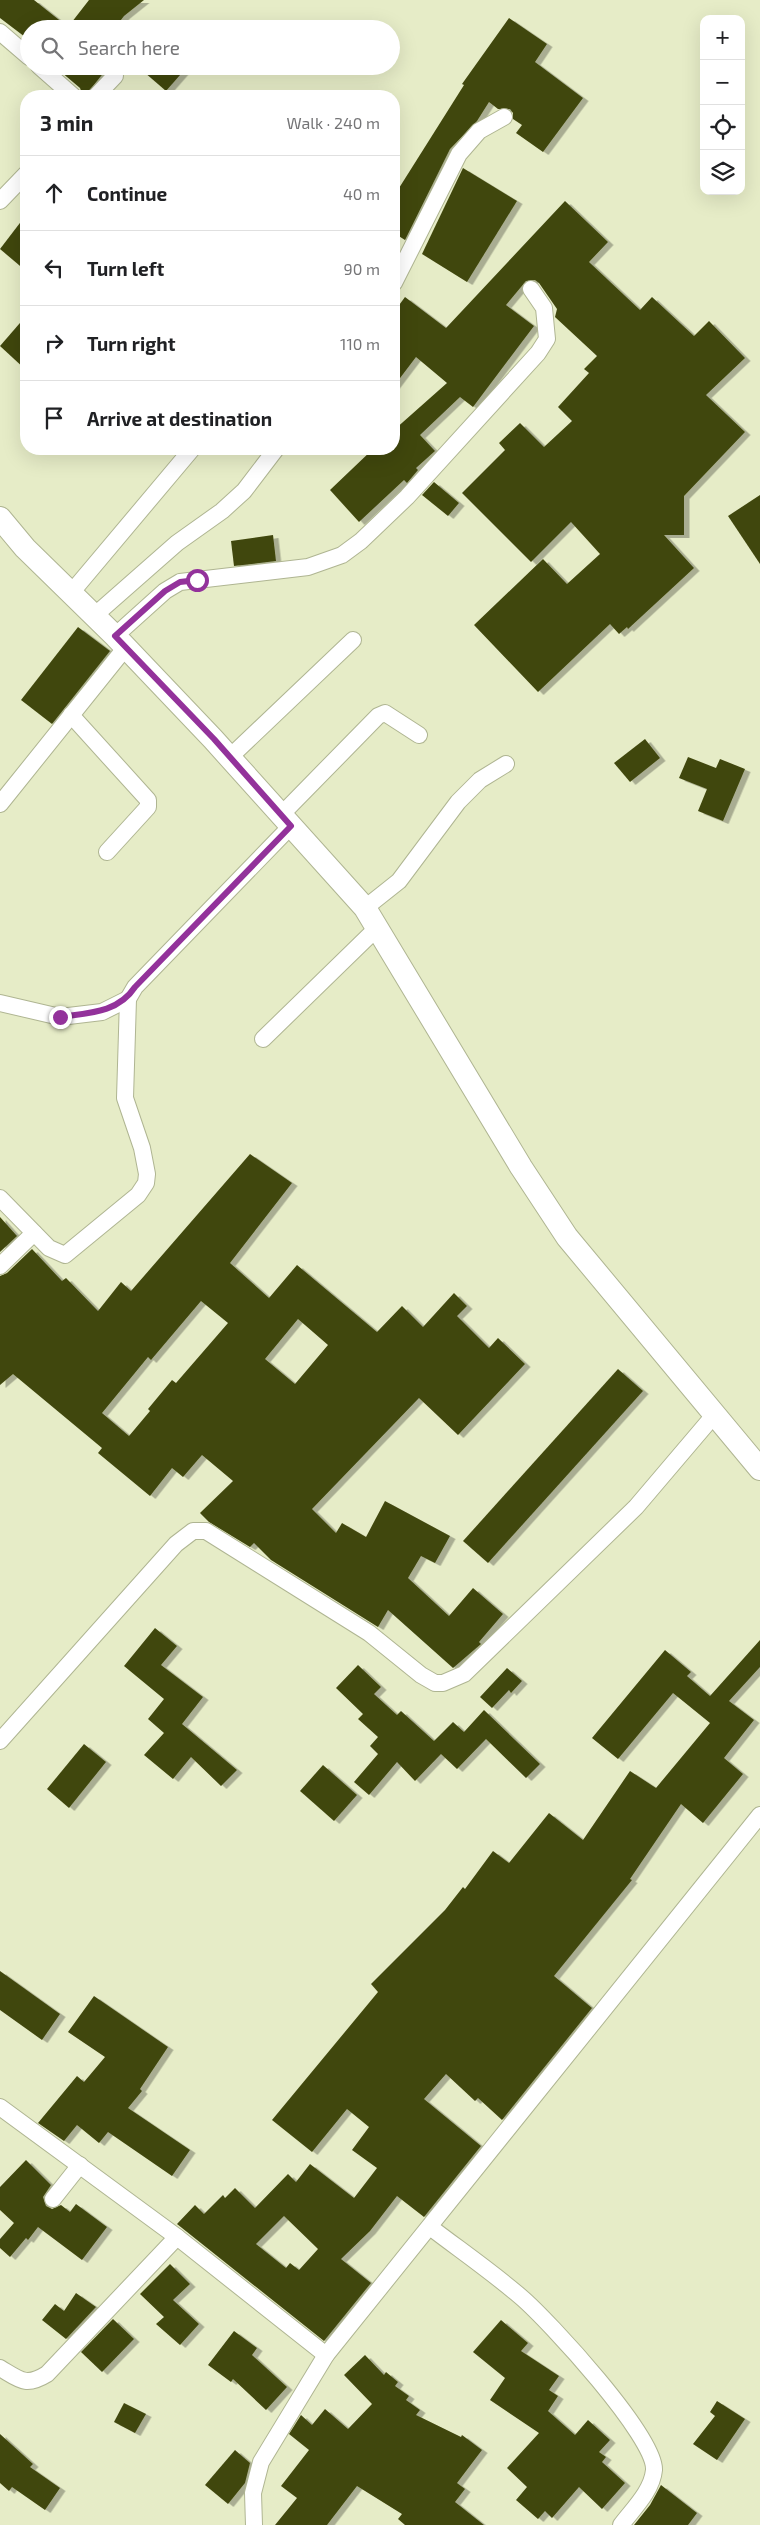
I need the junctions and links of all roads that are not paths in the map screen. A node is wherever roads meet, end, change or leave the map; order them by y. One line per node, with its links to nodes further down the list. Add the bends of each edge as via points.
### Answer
1 (0, 32): 2 (street)
2 (20, 49)
3 (49, 75): 5 (street)
4 (115, 76): 6 (street)
5 (66, 90)
6 (102, 90)
7 (504, 117): 10 (street, via 479,131 458,154)
8 (20, 180): 9 (street)
9 (0, 201)
10 (400, 271)
11 (531, 289): 18 (street, via 544,308 547,339 538,353 407,497 361,541 342,556 308,567 180,582 165,591)
12 (187, 455): 15 (street)
13 (271, 455): 16 (street, via 239,496 177,544)
14 (0, 518): 15 (street)
15 (71, 593): 16 (street)
16 (94, 616): 18 (street)
17 (353, 640): 21 (street)
18 (120, 642): 19 (street); 21 (street)
19 (72, 716): 23 (street); 25 (street, via 148,800 148,808)
20 (419, 735): 24 (street, via 385,713 378,716)
21 (230, 757): 24 (street)
22 (506, 764): 26 (street, via 480,780 458,802 399,881)
23 (0, 804)
24 (286, 820): 26 (street); 28 (street, via 135,987)
25 (107, 852)
26 (365, 908): 27 (street)
27 (377, 928): 30 (street); 34 (street, via 521,1167 567,1237)
28 (128, 999): 29 (street, via 102,1012 60,1017); 32 (street, via 125,1098 142,1148 146,1183 138,1195 65,1254 49,1248)
29 (0, 1004)
30 (263, 1040)
31 (0, 1198): 32 (street)
32 (34, 1233): 33 (street)
33 (0, 1266)
34 (715, 1414): 35 (street); 36 (street, via 636,1507 464,1674 435,1683 369,1633 231,1546 206,1531 193,1531 176,1544)
35 (760, 1469)
36 (0, 1741)
37 (760, 1815): 41 (street)
38 (0, 2107): 39 (street)
39 (80, 2165): 40 (street); 42 (street)
40 (53, 2199)
41 (430, 2227): 43 (street); 45 (street, via 522,2298 569,2346 636,2427 650,2451 654,2470 648,2489)
42 (177, 2237): 43 (street); 44 (street, via 47,2374 34,2382 21,2381)
43 (326, 2355): 46 (street, via 261,2462 253,2494)
44 (0, 2368)
45 (624, 2521): 47 (street)
46 (254, 2525)
47 (610, 2525)

